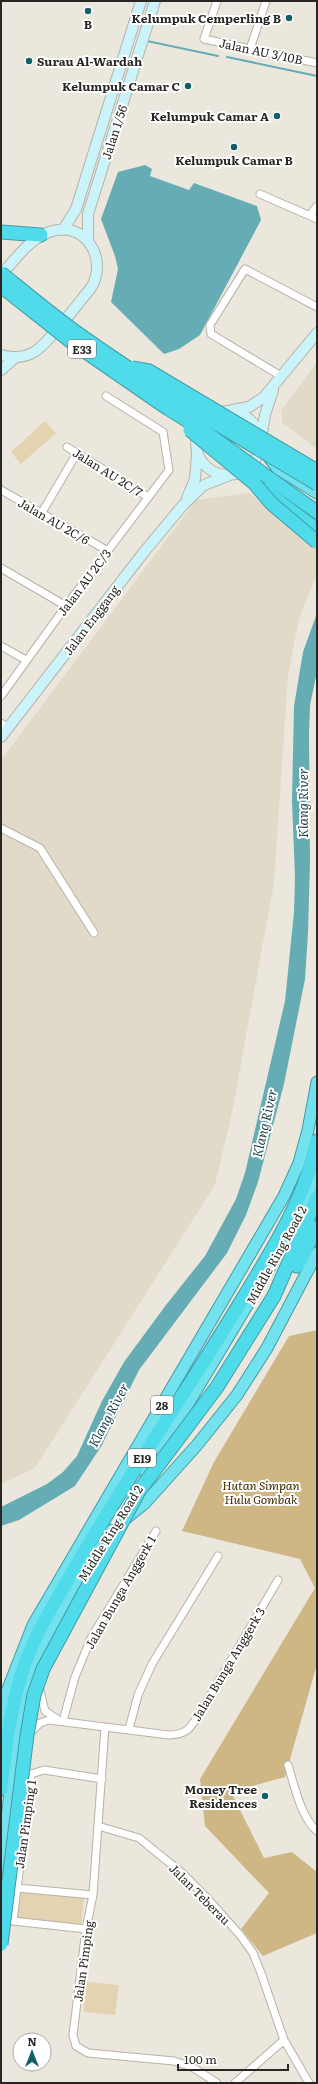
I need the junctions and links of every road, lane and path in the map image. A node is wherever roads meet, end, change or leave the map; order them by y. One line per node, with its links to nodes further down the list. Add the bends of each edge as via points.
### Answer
1 (141, 1): 10 (main road, Jalan 1/56, via 76,209)
2 (155, 1): 13 (main road, Jalan 1/56, via 88,214)
3 (217, 1): 5 (street, Jalan AU 3/10B, via 204,39)
4 (266, 1): 5 (street)
5 (250, 50): 6 (street, Jalan AU 3/10B)
6 (317, 63)
7 (260, 194): 9 (street)
8 (317, 206): 9 (street)
9 (314, 217)
10 (63, 230): 12 (main road); 13 (main road)
11 (1, 232): 12 (highway)
12 (41, 235): 14 (main road)
13 (88, 241): 19 (main road, via 95,251 98,264 95,282 38,349)
14 (1, 274): 20 (highway, bridge, via 78,334)
15 (1, 286): 24 (highway, E33, bridge, via 73,343)
16 (317, 307): 22 (street, via 245,269 210,325 211,334)
17 (317, 333): 22 (main road)
18 (1, 355): 19 (main road)
19 (16, 357): 21 (main road)
20 (126, 367): 30 (highway, bridge, via 149,371); 33 (highway, bridge, via 182,404)
21 (1, 370)
22 (279, 379): 25 (main road, via 264,397 249,406); 26 (main road, via 265,415)
23 (106, 396): 36 (street, Jalan AU 2C/3, via 163,432 169,470)
24 (167, 408): 32 (highway, bridge); 39 (highway, bridge, via 204,431)
25 (230, 411): 26 (main road, via 247,416 253,422); 29 (main road, via 210,416 202,424 197,438)
26 (261, 440): 31 (main road, via 258,456 253,464); 35 (highway, via 269,459 277,468)
27 (67, 447): 28 (street, Jalan AU 2C/7)
28 (77, 453): 36 (street, Jalan AU 2C/7); 40 (street)
29 (198, 453): 31 (main road, via 210,470 219,474); 37 (main road, Jalan Enggang, via 195,479)
30 (317, 471)
31 (234, 474): 37 (main road, Jalan Enggang, via 204,485); 38 (highway, via 265,473)
32 (254, 483): 41 (highway, bridge); 42 (highway, bridge, via 271,503)
33 (317, 484)
34 (1, 490): 40 (street, Jalan AU 2C/6)
35 (317, 493)
36 (148, 498): 43 (street, Jalan AU 2C/3)
37 (183, 505): 49 (main road, Jalan Enggang)
38 (317, 508)
39 (317, 512)
40 (42, 514): 43 (street, Jalan AU 2C/6)
41 (317, 530)
42 (317, 542)
43 (108, 551): 45 (street, Jalan AU 2C/3)
44 (1, 568): 45 (street)
45 (66, 606): 47 (street, Jalan AU 2C/3)
46 (1, 646): 47 (street)
47 (26, 660): 48 (street, Jalan AU 2C/3)
48 (1, 696)
49 (5, 725): 50 (main road, Jalan Enggang)
50 (1, 737)
51 (1, 828): 52 (street, via 40,848)
52 (94, 933)
53 (317, 1082): 65 (highway, Middle Ring Road 2 / 28, via 299,1163 284,1196 53,1589 33,1625)
54 (317, 1141): 73 (highway, E19, via 314,1157 297,1202 260,1269 174,1410 127,1480 42,1626 24,1666 15,1701)
55 (317, 1172): 60 (highway, Middle Ring Road 2 / 28, via 304,1206 266,1274)
56 (317, 1198): 59 (highway)
57 (317, 1227): 59 (highway, via 295,1272)
58 (317, 1254): 60 (highway, via 267,1348 237,1396 145,1503)
59 (274, 1296): 80 (highway, E19, bridge, via 217,1387 139,1491 43,1670 34,1695 27,1735)
60 (112, 1529): 64 (highway, Middle Ring Road 2 / 28, via 50,1629)
61 (156, 1531): 66 (street, Jalan Bunga Anggerk 1, via 91,1638 75,1677)
62 (218, 1556): 69 (street, via 152,1664 138,1695)
63 (278, 1580): 69 (street, Jalan Bunga Anggerk 3, via 187,1732 169,1735)
64 (37, 1659): 66 (street, via 39,1688 45,1711 55,1719); 70 (highway, Middle Ring Road 2 / 28)
65 (4, 1695): 67 (highway, Middle Ring Road 2 / 28)
66 (63, 1721): 68 (street); 70 (street, via 49,1720 32,1728)
67 (1, 1725)
68 (105, 1727): 69 (street); 72 (street, Jalan Pimping)
69 (128, 1729)
70 (14, 1753): 76 (highway, Middle Ring Road 2 / 28)
71 (288, 1765): 75 (street, via 300,1803)
72 (102, 1779): 74 (street, Jalan Pimping); 77 (street, Jalan Pimping 1, via 44,1770 31,1774)
73 (1, 1789)
74 (98, 1826): 78 (street, Jalan Pimping); 81 (street, Jalan Teberau, via 139,1838 182,1873 207,1898 253,1953)
75 (317, 1831)
76 (1, 1878)
77 (17, 1888): 78 (street); 79 (street, Jalan Pimping 1, via 13,1921)
78 (93, 1895): 79 (street, Jalan Pimping)
79 (86, 1929): 82 (street, Jalan Pimping, via 72,2035 76,2046 88,2053 174,2061 192,2067)
80 (1, 1944)
81 (284, 2040): 83 (street); 84 (street)
82 (217, 2083)
83 (235, 2083)
84 (309, 2083)

